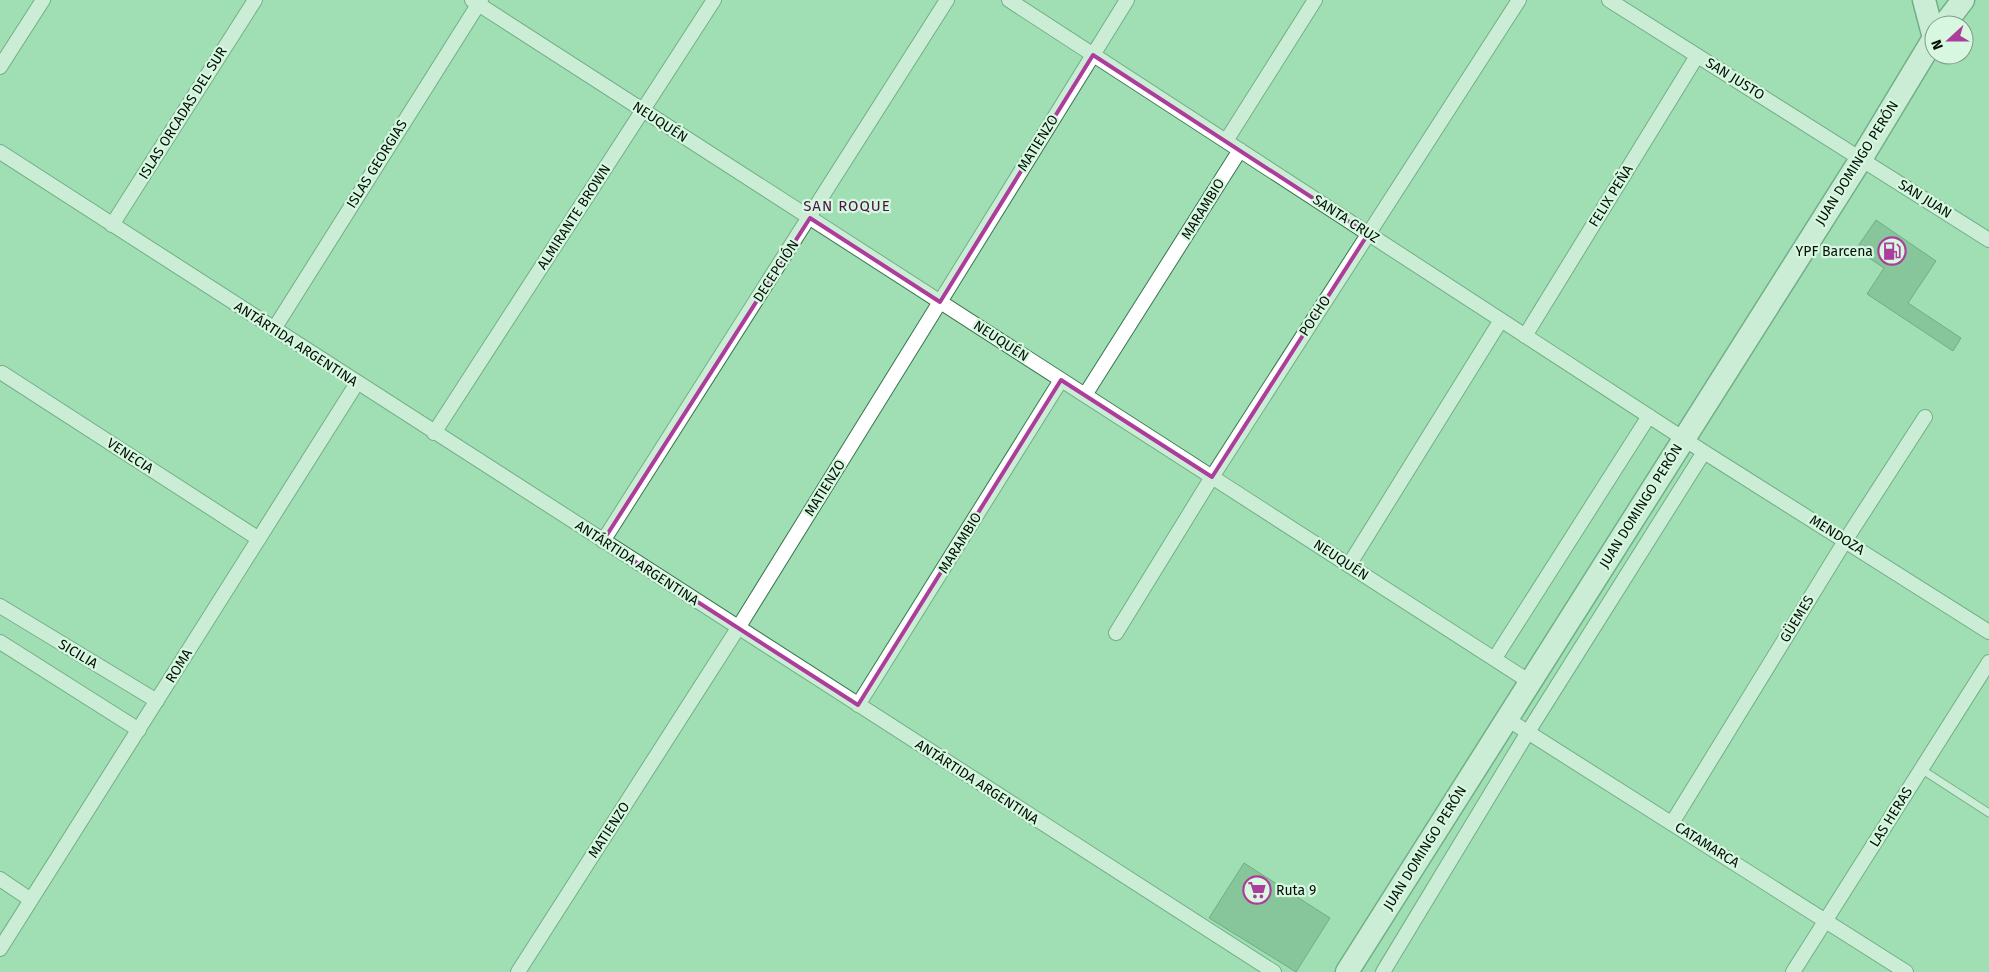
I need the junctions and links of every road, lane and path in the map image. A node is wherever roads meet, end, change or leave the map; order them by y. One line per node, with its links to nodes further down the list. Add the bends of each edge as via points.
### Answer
1 (42, 0): 18 (street)
2 (254, 0): 25 (street, ISLAS ORCADAS DEL SUR)
3 (714, 0): 19 (street, ALMIRANTE BROWN)
4 (947, 0): 24 (street, DECEPCIÓN)
5 (1009, 0): 16 (street, SANTA CRUZ)
6 (1127, 0): 16 (street, MATIENZO)
7 (1315, 0): 20 (street)
8 (1519, 0): 26 (street, POCHO)
9 (1609, 0): 17 (street, SAN JUSTO)
10 (1924, 0): 13 (main road, JUAN DOMINGO PERÓN)
11 (1963, 0): 14 (main road)
12 (477, 1): 19 (street, NEUQUÉN); 30 (street, ISLAS GEORGIAS)
13 (1928, 15)
14 (1952, 15)
15 (1924, 54): 23 (main road, JUAN DOMINGO PERÓN)
16 (1093, 55): 20 (street, SANTA CRUZ); 28 (street, MATIENZO)
17 (1698, 56): 23 (street, SAN JUSTO); 31 (street, FELIX PEÑA)
18 (0, 67)
19 (643, 110): 24 (street, NEUQUÉN); 38 (street, ALMIRANTE BROWN)
20 (1226, 141): 21 (street, SANTA CRUZ)
21 (1240, 150): 26 (street, SANTA CRUZ); 35 (street, MARAMBIO)
22 (0, 152): 25 (street, ANTÁRTIDA ARGENTINA)
23 (1861, 158): 27 (street, SAN JUAN); 39 (main road, JUAN DOMINGO PERÓN)
24 (810, 218): 28 (street, NEUQUÉN); 43 (street, DECEPCIÓN)
25 (112, 225): 30 (street, ANTÁRTIDA ARGENTINA)
26 (1368, 234): 29 (street, SANTA CRUZ); 41 (street, POCHO)
27 (1989, 240)
28 (940, 302): 33 (street, NEUQUÉN); 47 (street, MATIENZO)
29 (1502, 320): 31 (street, SANTA CRUZ); 45 (street)
30 (274, 329): 34 (street, ANTÁRTIDA ARGENTINA)
31 (1525, 336): 36 (street, SANTA CRUZ)
32 (2, 374): 42 (street, VENECIA)
33 (1061, 380): 35 (street, NEUQUÉN); 55 (street, MARAMBIO)
34 (357, 383): 38 (street, ANTÁRTIDA ARGENTINA); 42 (street, ROMA)
35 (1085, 395): 41 (street, NEUQUÉN)
36 (1649, 416): 39 (street, SANTA CRUZ); 51 (street)
37 (1925, 417): 44 (street, GÜEMES)
38 (434, 433): 43 (street, ANTÁRTIDA ARGENTINA)
39 (1684, 438): 40 (street, MENDOZA); 53 (main road, JUAN DOMINGO PERÓN)
40 (1704, 452): 44 (street, MENDOZA); 58 (street, JUAN DOMINGO PERÓN)
41 (1212, 477): 45 (street, NEUQUÉN); 49 (street, POCHO)
42 (259, 539): 54 (street, ROMA)
43 (603, 540): 47 (street, ANTÁRTIDA ARGENTINA)
44 (1845, 540): 48 (street, MENDOZA); 61 (street, GÜEMES)
45 (1349, 565): 51 (street, NEUQUÉN)
46 (0, 606): 54 (street, SICILIA)
47 (738, 628): 55 (street, ANTÁRTIDA ARGENTINA); 67 (street, MATIENZO)
48 (1989, 632)
49 (1116, 633)
50 (0, 642): 57 (street)
51 (1495, 658): 53 (street, NEUQUÉN)
52 (1989, 662): 59 (street, LAS HERAS)
53 (1530, 682): 56 (main road, JUAN DOMINGO PERÓN)
54 (157, 701): 57 (street, ROMA)
55 (858, 705): 68 (street, ANTÁRTIDA ARGENTINA)
56 (1507, 719): 58 (street, CATAMARCA); 69 (main road, JUAN DOMINGO PERÓN)
57 (139, 730): 63 (street, ROMA)
58 (1528, 732): 61 (street, CATAMARCA); 70 (street, JUAN DOMINGO PERÓN)
59 (1921, 769): 60 (lane); 64 (street, LAS HERAS)
60 (1989, 813)
61 (1672, 823): 64 (street, CATAMARCA)
62 (0, 879): 63 (street)
63 (31, 900): 65 (street, ROMA)
64 (1826, 921): 71 (street, LAS HERAS); 72 (street, CATAMARCA)
65 (5, 929): 66 (street, ROMA)
66 (0, 949)
67 (518, 972)
68 (1274, 972)
69 (1347, 972)
70 (1383, 972)
71 (1793, 972)
72 (1906, 972)

